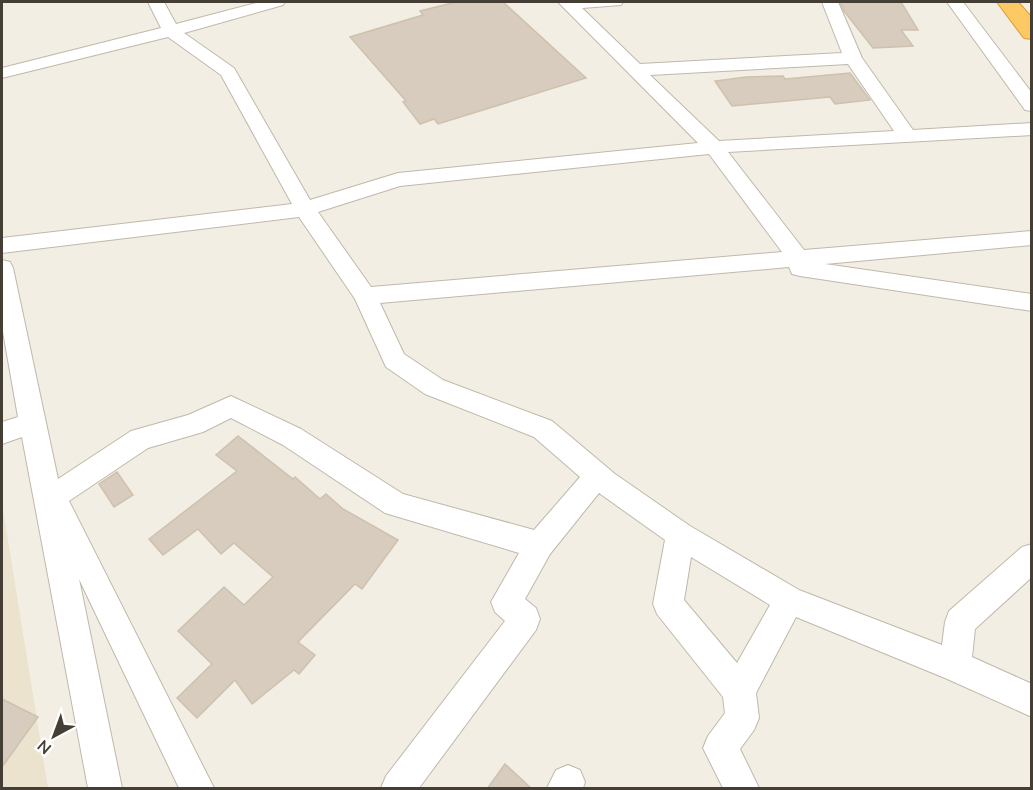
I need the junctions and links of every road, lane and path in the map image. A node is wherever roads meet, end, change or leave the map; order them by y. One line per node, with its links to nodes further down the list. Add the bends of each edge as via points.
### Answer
1 (156, 2): 8 (street)
2 (277, 2): 8 (street)
3 (615, 2): 7 (street)
4 (830, 2): 10 (street)
5 (955, 2): 13 (street)
6 (1007, 2): 9 (highway)
7 (567, 3): 11 (street)
8 (171, 31): 12 (street); 17 (street, via 228,72)
9 (1032, 33)
10 (854, 58): 11 (street); 15 (street)
11 (638, 70): 16 (street)
12 (2, 73)
13 (1032, 106)
14 (1032, 129): 15 (street)
15 (908, 137): 16 (street)
16 (714, 147): 17 (street, via 398,180); 20 (street)
17 (305, 209): 19 (street); 23 (street)
18 (1032, 238): 20 (street)
19 (2, 246)
20 (798, 258): 21 (street)
21 (757, 261): 23 (street); 24 (street)
22 (3, 284): 25 (street)
23 (365, 296): 27 (street, via 395,360 434,387 543,429)
24 (1032, 303)
25 (32, 423): 26 (street); 28 (street)
26 (2, 433)
27 (597, 476): 29 (street); 30 (street)
28 (48, 486): 30 (street, via 140,439 194,424 231,406 292,437 395,504); 36 (street); 37 (street)
29 (680, 535): 32 (street); 34 (street, via 668,604)
30 (540, 545): 38 (street, via 506,602 525,619)
31 (1032, 557): 33 (street, via 960,622)
32 (789, 600): 33 (street); 34 (street)
33 (955, 666): 35 (street)
34 (739, 691): 39 (street, via 742,718 720,748)
35 (1032, 701)
36 (105, 789)
37 (197, 789)
38 (398, 789)
39 (742, 789)

